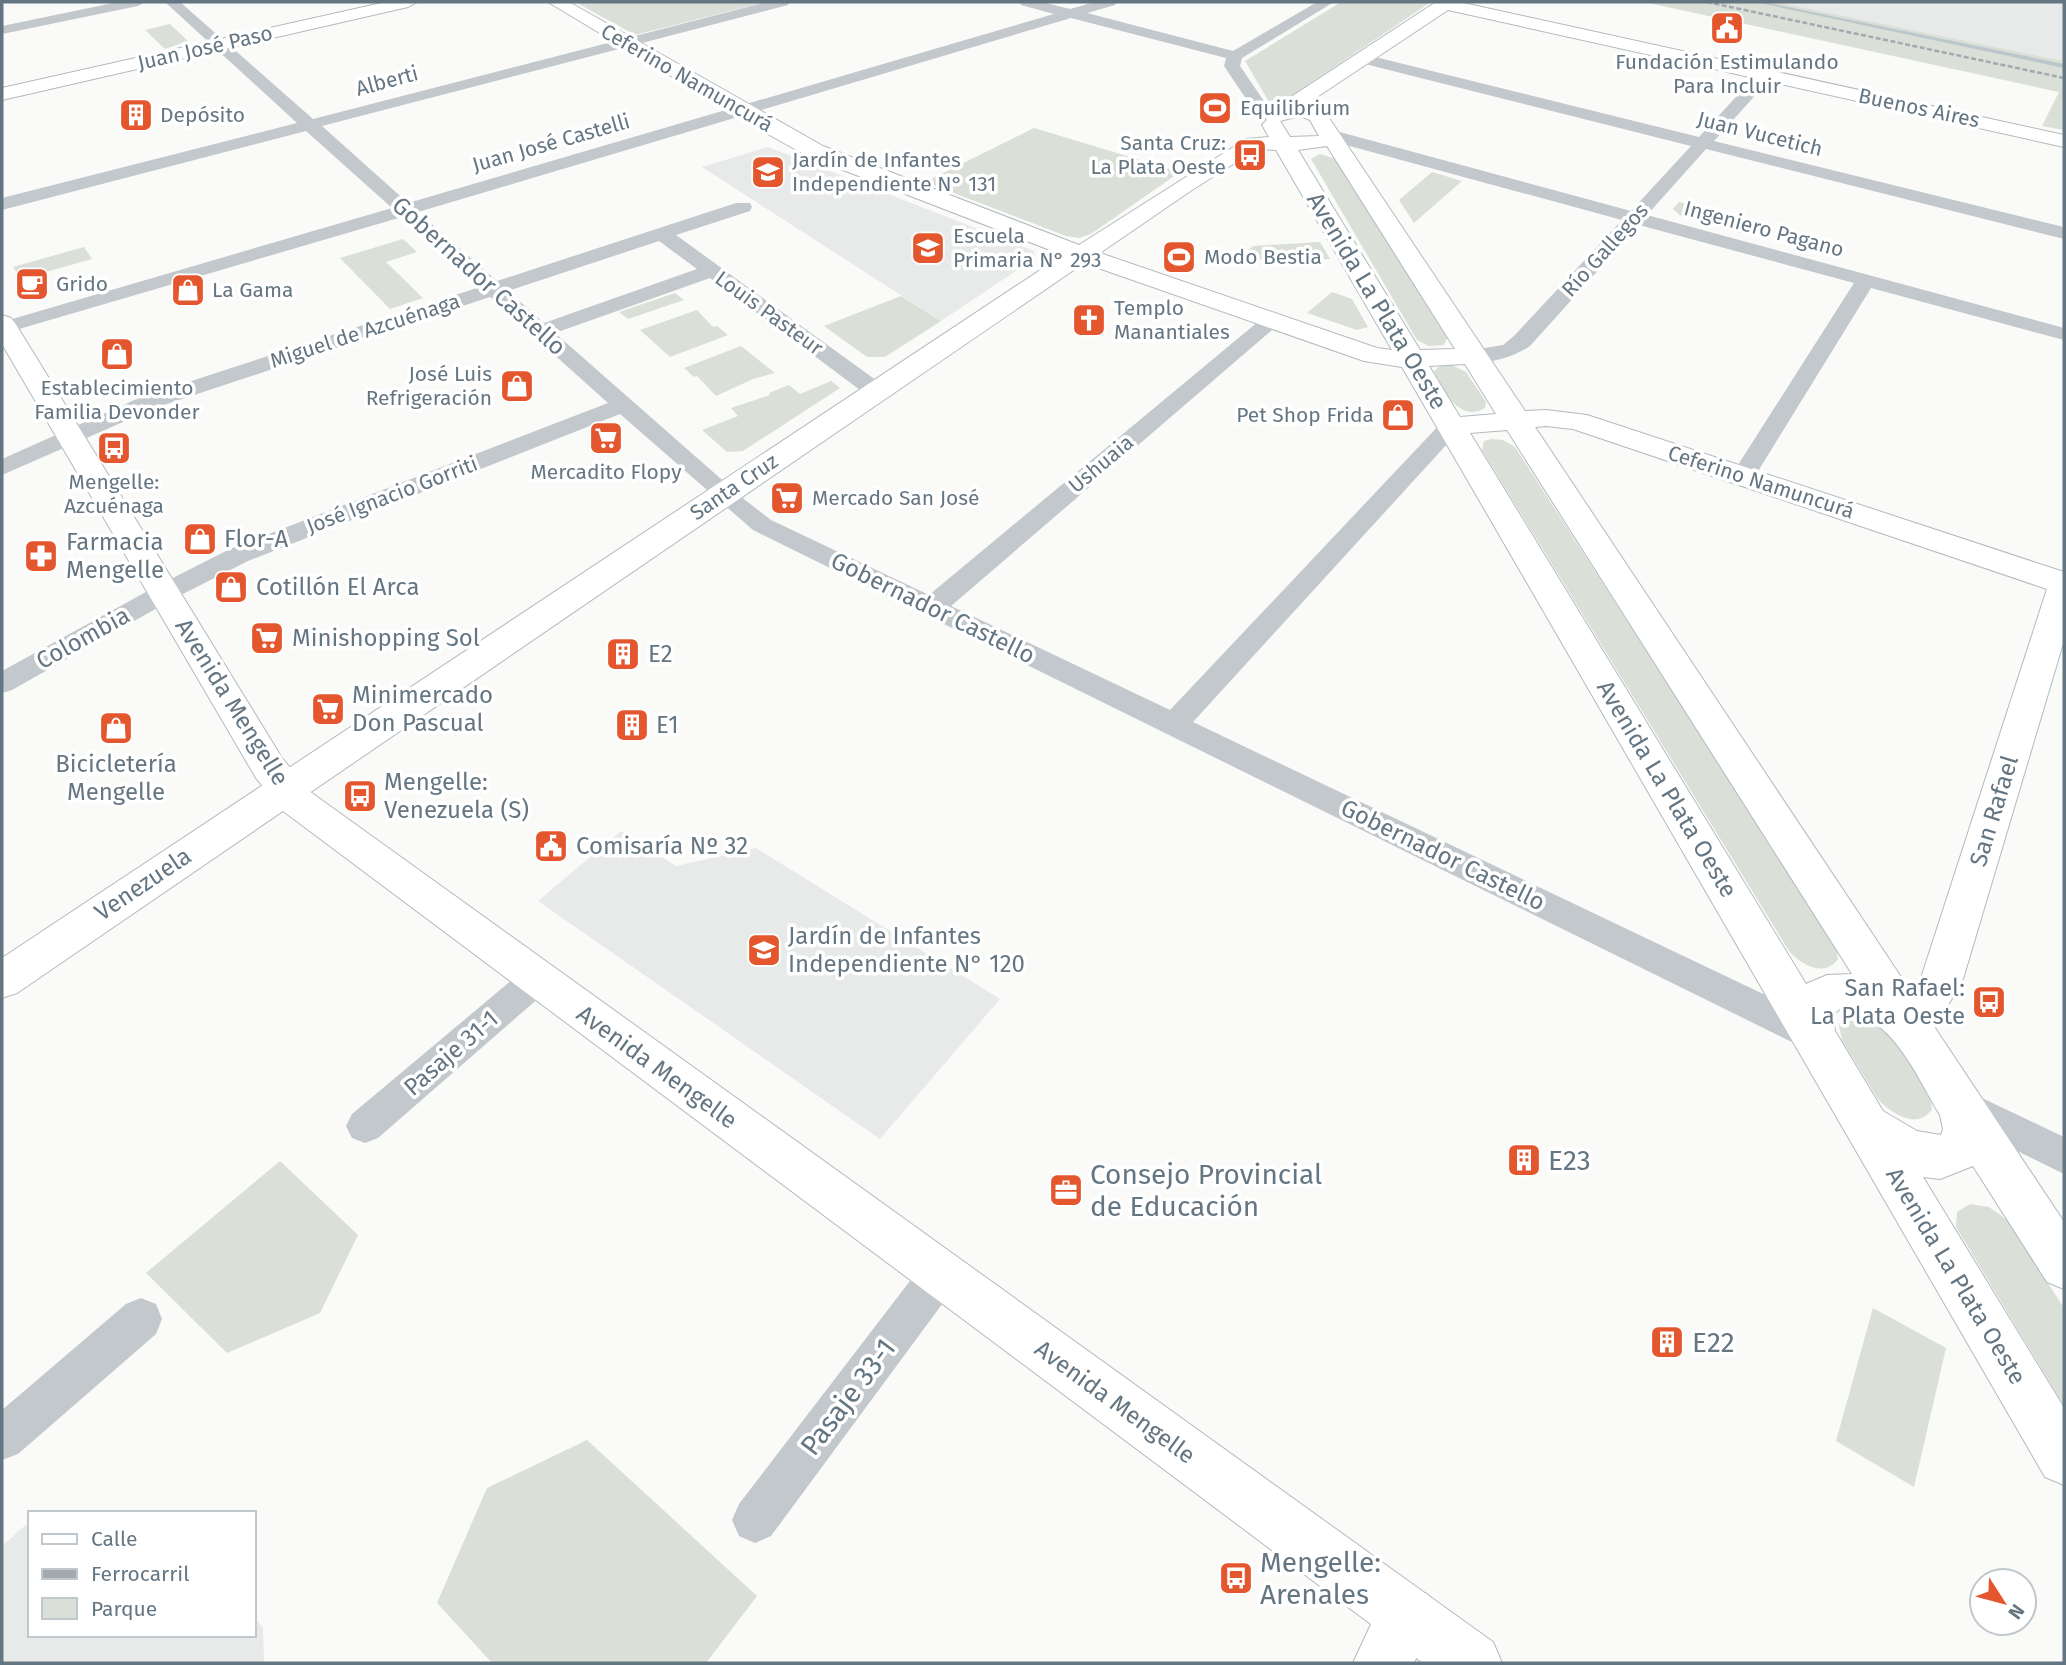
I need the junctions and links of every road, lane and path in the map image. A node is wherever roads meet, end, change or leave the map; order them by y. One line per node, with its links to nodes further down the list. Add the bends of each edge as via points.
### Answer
1 (138, 2): 11 (street)
2 (173, 2): 13 (street, Gobernador Castello)
3 (408, 2): 13 (main road, Juan José Paso)
4 (557, 2): 12 (main road, Ceferino Namuncurá)
5 (783, 2): 12 (street, Alberti)
6 (1026, 2): 10 (street)
7 (1110, 2): 10 (street, Juan José Castelli)
8 (1327, 2): 14 (street)
9 (1446, 3): 15 (main road, Santa Cruz); 16 (main road, Buenos Aires)
10 (1071, 13): 14 (street); 18 (street, Juan José Castelli)
11 (2, 30)
12 (626, 43): 18 (main road, Ceferino Namuncurá); 19 (street, Alberti)
13 (220, 44): 17 (main road, Juan José Paso); 19 (street, Gobernador Castello)
14 (1235, 56): 21 (street, via 1232,66)
15 (1363, 59): 20 (main road, Santa Cruz, via 1315,102); 21 (main road, Santa Cruz); 23 (street, Juan Vucetich)
16 (1765, 75): 22 (main road, Buenos Aires); 23 (street, Río Gallegos)
17 (2, 94)
18 (741, 110): 26 (street, Juan José Castelli); 30 (main road, Ceferino Namuncurá, via 831,158)
19 (310, 125): 24 (street, Alberti); 26 (street, Gobernador Castello)
20 (1324, 125): 21 (main road, via 1297,110); 21 (main road, Santa Cruz, via 1327,140 1317,144); 27 (street, Ingeniero Pagano); 38 (main road, Avenida La Plata Oeste)
21 (1277, 126): 30 (main road, Santa Cruz); 39 (main road, Avenida La Plata Oeste)
22 (2064, 141)
23 (1703, 143): 27 (street, Río Gallegos); 28 (street, Juan Vucetich)
24 (2, 204)
25 (743, 207): 29 (street, Miguel de Azcuénaga)
26 (405, 209): 33 (street, Gobernador Castello); 35 (street, Juan José Castelli)
27 (1635, 217): 32 (street, Ingeniero Pagano); 38 (street, Río Gallegos, via 1522,341 1510,350)
28 (2064, 233)
29 (662, 234): 31 (street, Louis Pasteur); 33 (street, Miguel de Azcuénaga)
30 (1081, 254): 34 (main road, Ceferino Namuncurá); 40 (main road, Santa Cruz)
31 (712, 271): 36 (street); 40 (street, Louis Pasteur)
32 (1866, 280): 37 (street, Ingeniero Pagano); 46 (street)
33 (494, 289): 36 (street, Gobernador Castello); 44 (street, Miguel de Azcuénaga, via 147,403)
34 (1272, 320): 39 (main road, Ceferino Namuncurá, via 1373,355); 50 (street, Ushuaia)
35 (3, 325): 44 (main road, Avenida Mengelle)
36 (540, 331): 41 (street, Gobernador Castello)
37 (2064, 334)
38 (1474, 356): 39 (main road, Río Gallegos); 42 (main road, Avenida La Plata Oeste)
39 (1412, 359): 43 (main road, Avenida La Plata Oeste)
40 (876, 391): 47 (main road, Santa Cruz)
41 (623, 405): 47 (street, Gobernador Castello); 49 (street, José Ignacio Gorriti, via 257,547)
42 (1516, 421): 43 (main road, Ceferino Namuncurá); 46 (main road, Ceferino Namuncurá, via 1577,421); 56 (main road, Avenida La Plata Oeste)
43 (1451, 426): 52 (street); 57 (main road, Avenida La Plata Oeste)
44 (70, 436): 45 (street, Miguel de Azcuénaga); 49 (main road, Avenida Mengelle)
45 (2, 468)
46 (1743, 476): 48 (main road, Ceferino Namuncurá)
47 (723, 494): 50 (street, Gobernador Castello, via 780,535); 53 (main road, Santa Cruz)
48 (2064, 585): 56 (main road, San Rafael, via 1942,979)
49 (164, 593): 51 (street, Colombia); 53 (main road, Avenida Mengelle)
50 (931, 608): 52 (street, Gobernador Castello)
51 (2, 683)
52 (1174, 724): 57 (street, Gobernador Castello)
53 (284, 788): 54 (main road, Avenida Mengelle, via 309,813); 55 (main road, Venezuela)
54 (537, 979): 60 (street, Pasaje 31-1); 63 (main road, Avenida Mengelle)
55 (2, 980)
56 (1910, 1027): 57 (main road, via 1878,1000 1839,990 1814,1003); 58 (main road, Avenida La Plata Oeste)
57 (1813, 1035): 59 (main road, Avenida La Plata Oeste)
58 (1961, 1105): 59 (main road, via 1968,1134 1954,1154 1939,1158 1899,1148); 61 (street); 62 (main road, Avenida La Plata Oeste)
59 (1860, 1114): 66 (main road, Avenida La Plata Oeste)
60 (365, 1126)
61 (2064, 1156)
62 (2064, 1265)
63 (940, 1274): 67 (street, Pasaje 33-1); 68 (main road, Avenida Mengelle)
64 (141, 1319): 65 (street)
65 (2, 1438)
66 (2064, 1458)
67 (755, 1520)
68 (1394, 1639): 69 (main road, Avenida Mengelle)
69 (1472, 1663)

